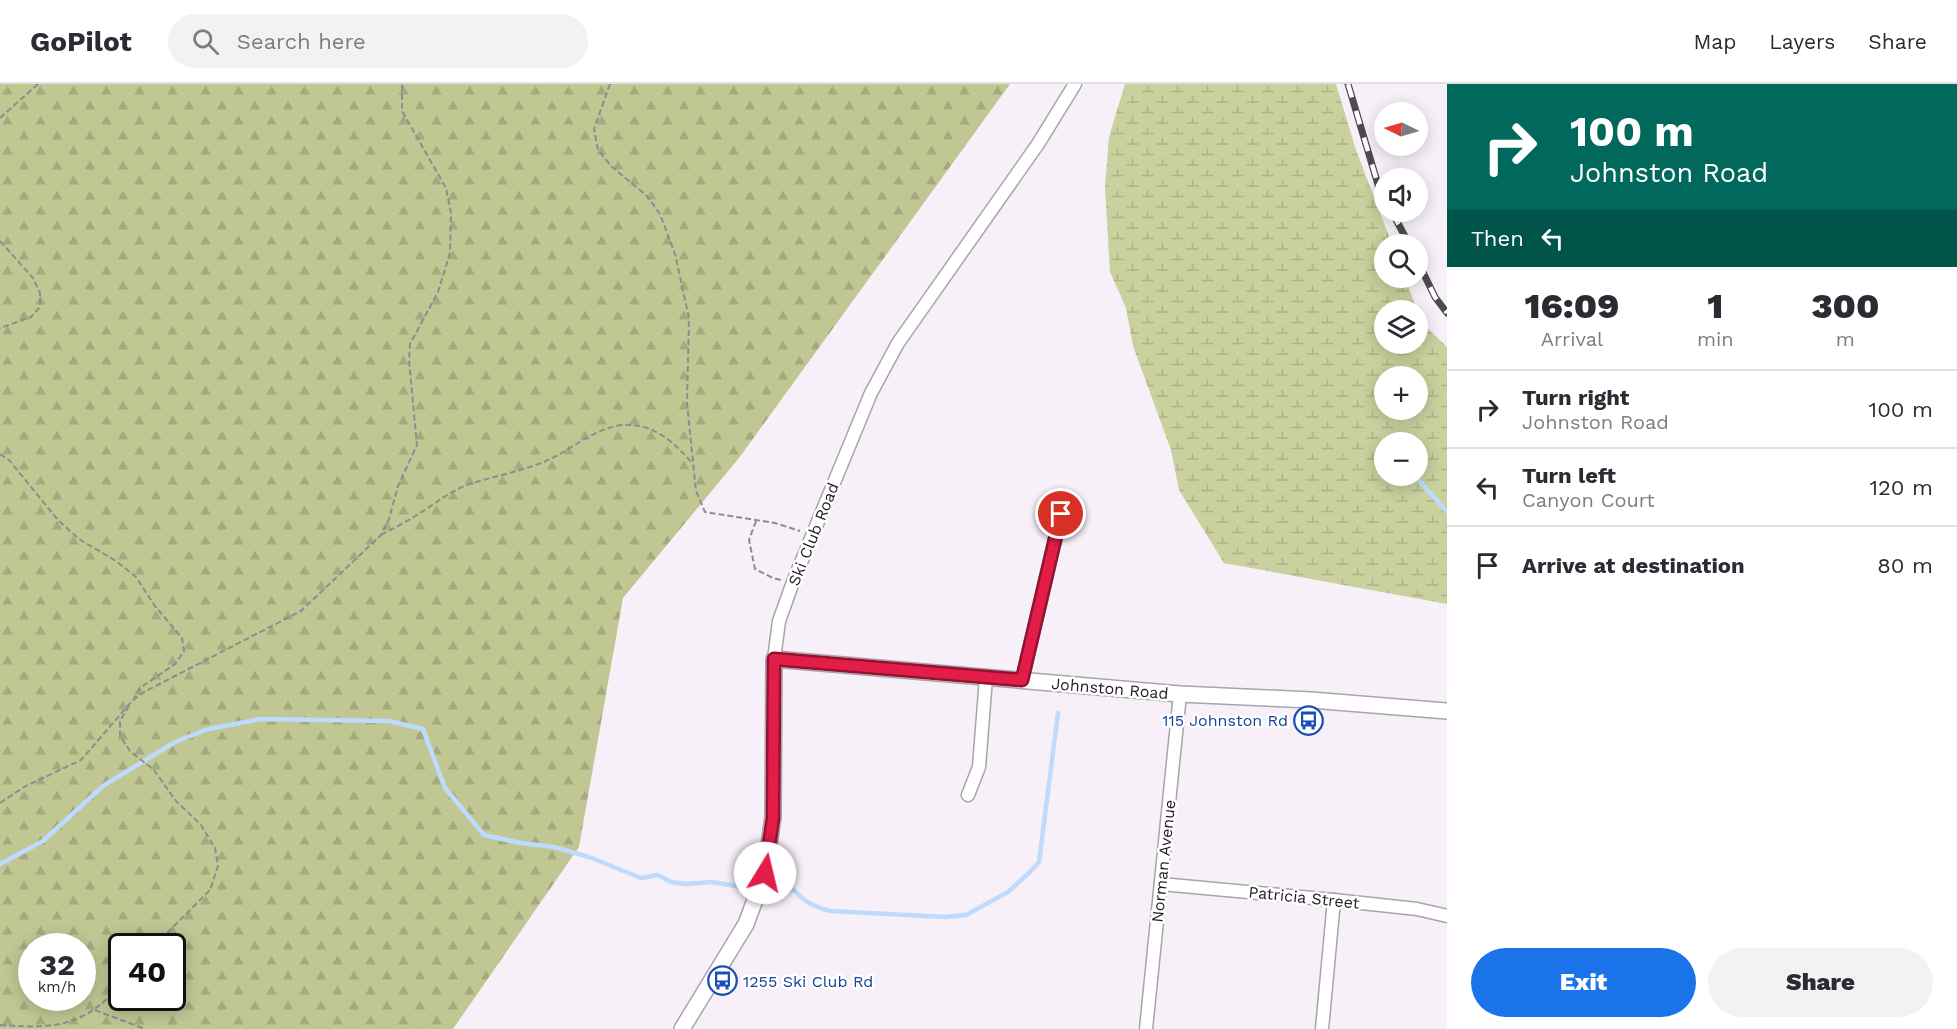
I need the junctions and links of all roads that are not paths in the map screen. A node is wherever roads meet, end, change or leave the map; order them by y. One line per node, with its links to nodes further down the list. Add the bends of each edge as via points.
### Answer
1 (1075, 84): 3 (street, Ski Club Road, via 1038,144 898,343 870,393 793,582 779,621)
2 (1061, 514): 5 (street)
3 (774, 659): 4 (street, Johnston Road); 12 (street, Ski Club Road, via 773,818 765,873 746,924)
4 (986, 678): 5 (street, Johnston Road); 8 (street, via 979,767)
5 (1022, 680): 6 (street, Johnston Road)
6 (1180, 694): 7 (street, Johnston Road); 9 (street, Norman Avenue)
7 (1447, 711)
8 (968, 795)
9 (1161, 884): 10 (street, Patricia Street); 13 (street, Norman Avenue)
10 (1334, 900): 11 (street, Patricia Street); 14 (street)
11 (1447, 916)
12 (682, 1029)
13 (1146, 1029)
14 (1322, 1029)

